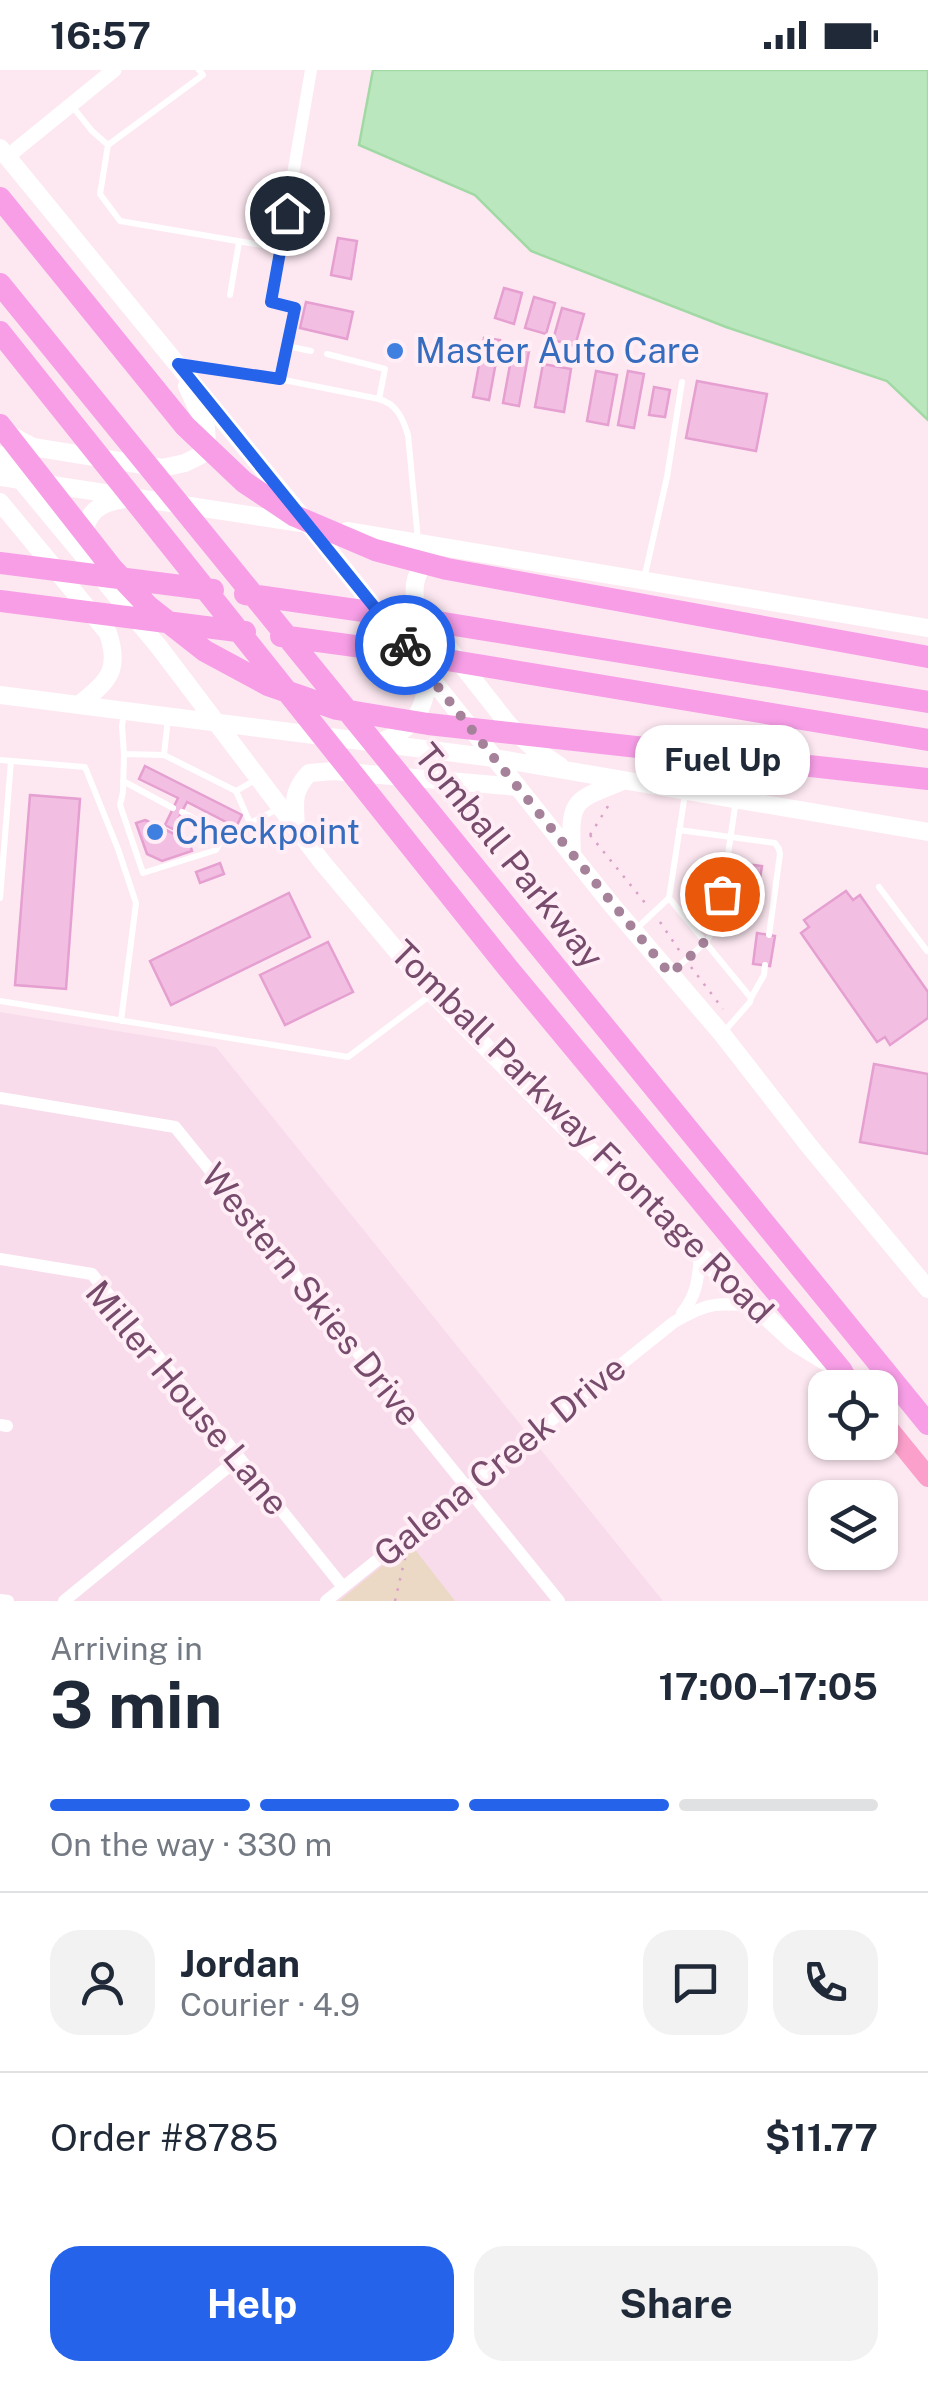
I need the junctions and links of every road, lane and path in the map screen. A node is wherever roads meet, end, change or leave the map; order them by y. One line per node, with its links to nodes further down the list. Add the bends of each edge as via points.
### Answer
1 (114, 70): 4 (street)
2 (199, 70): 5 (lane, via 203,75)
3 (311, 70): 9 (street)
4 (71, 105): 5 (lane); 6 (street)
5 (108, 145): 8 (lane, via 100,194 120,221)
6 (4, 152): 17 (main road)
7 (0, 198): 35 (highway, via 186,426 244,482 294,516 374,550 447,569)
8 (239, 242): 9 (lane); 11 (lane)
9 (282, 248): 12 (street)
10 (0, 284): 96 (highway, Tomball Parkway)
11 (230, 295)
12 (271, 302): 14 (lane, via 295,308)
13 (0, 332): 95 (highway, Tomball Parkway, via 519,982)
14 (287, 346): 15 (lane); 18 (lane)
15 (311, 351)
16 (327, 354): 20 (lane, via 385,369)
17 (178, 364): 18 (lane); 21 (main road, via 206,428 205,449 185,464 162,468 32,447); 27 (main road)
18 (280, 379): 20 (lane)
19 (682, 382): 32 (lane)
20 (379, 399): 28 (lane, via 404,421)
21 (0, 427): 52 (highway, via 149,607 205,651 268,685 337,709 428,724)
22 (0, 455): 24 (main road, Tomball Parkway Frontage Road)
23 (0, 477): 24 (main road)
24 (20, 480): 25 (main road); 31 (main road, Tomball Parkway Frontage Road)
25 (140, 498): 27 (main road); 31 (main road, via 91,512 83,540)
26 (0, 502): 39 (main road, via 108,634 112,670)
27 (308, 524): 28 (main road); 36 (main road)
28 (418, 543): 29 (main road)
29 (456, 549): 32 (main road); 50 (main road, via 420,566 412,588 416,608 508,725)
30 (0, 564): 38 (highway, via 412,618)
31 (92, 567): 42 (main road, Tomball Parkway Frontage Road)
32 (644, 580): 34 (main road)
33 (0, 601): 43 (highway, via 399,652)
34 (928, 628)
35 (928, 658)
36 (430, 675): 44 (main road, via 409,728); 47 (main road)
37 (0, 695): 39 (main road)
38 (928, 702)
39 (79, 705): 40 (main road)
40 (125, 711): 41 (main road); 45 (lane)
41 (168, 716): 42 (main road); 46 (lane)
42 (214, 722): 44 (main road); 51 (main road, Tomball Parkway Frontage Road)
43 (928, 740)
44 (378, 744): 47 (main road)
45 (124, 754): 46 (lane); 54 (lane)
46 (164, 754): 57 (lane)
47 (494, 758): 50 (main road); 55 (main road)
48 (0, 760): 49 (lane)
49 (11, 761): 72 (lane); 86 (lane, via 86,767 136,903)
50 (568, 770): 53 (main road)
51 (258, 779): 57 (lane); 61 (main road, Tomball Parkway Frontage Road)
52 (928, 779)
53 (626, 780): 56 (main road); 70 (main road, via 594,792 573,810)
54 (124, 782): 60 (lane); 67 (lane, via 120,805 143,873 216,850)
55 (518, 786): 64 (main road, via 309,774 294,800); 70 (main road)
56 (686, 790): 59 (main road); 65 (lane)
57 (236, 791): 63 (lane)
58 (610, 798): 68 (path)
59 (736, 798): 66 (main road); 69 (lane)
60 (173, 808)
61 (280, 808): 63 (lane); 64 (main road, Tomball Parkway Frontage Road)
62 (182, 812): 67 (lane)
63 (250, 823): 67 (lane)
64 (296, 828): 83 (main road, Tomball Parkway Frontage Road)
65 (679, 830): 69 (lane); 73 (lane)
66 (928, 832)
67 (225, 835)
68 (590, 835): 70 (path); 74 (path)
69 (732, 837): 76 (lane, via 780,849); 77 (lane, via 718,922)
70 (577, 848): 75 (main road)
71 (879, 886): 78 (lane)
72 (0, 898)
73 (669, 898): 74 (lane); 77 (lane)
74 (653, 914): 75 (lane); 79 (path)
75 (634, 931): 82 (main road)
76 (769, 935)
77 (706, 942): 79 (lane); 84 (lane)
78 (927, 949): 80 (lane)
79 (686, 960): 82 (lane); 87 (path)
80 (928, 960)
81 (765, 965): 84 (lane)
82 (670, 974): 87 (main road)
83 (433, 994): 86 (lane, via 348,1057); 89 (main road, Tomball Parkway Frontage Road)
84 (751, 998): 87 (lane)
85 (0, 1002): 86 (lane)
86 (121, 1021)
87 (727, 1028): 91 (main road, via 810,1147)
88 (0, 1098): 100 (street, Western Skies Drive, via 174,1127)
89 (700, 1256): 92 (main road, Tomball Parkway Frontage Road); 93 (street, Galena Creek Drive, via 692,1301)
90 (0, 1260): 98 (street, Miller House Lane, via 92,1274)
91 (928, 1288)
92 (756, 1306): 93 (street, Galena Creek Drive, via 702,1306); 94 (main road, Tomball Parkway Frontage Road)
93 (674, 1322): 100 (street, Galena Creek Drive)
94 (836, 1370)
95 (842, 1370)
96 (928, 1424)
97 (898, 1440): 99 (main road)
98 (239, 1458): 102 (street, Miller House Lane); 105 (street)
99 (928, 1477)
100 (467, 1486): 102 (street, Galena Creek Drive); 108 (street, Western Skies Drive)
101 (407, 1551): 107 (path)
102 (343, 1587): 106 (street, Galena Creek Drive)
103 (0, 1600): 104 (street)
104 (8, 1601)
105 (64, 1601)
106 (326, 1601)
107 (395, 1601)
108 (559, 1601)

